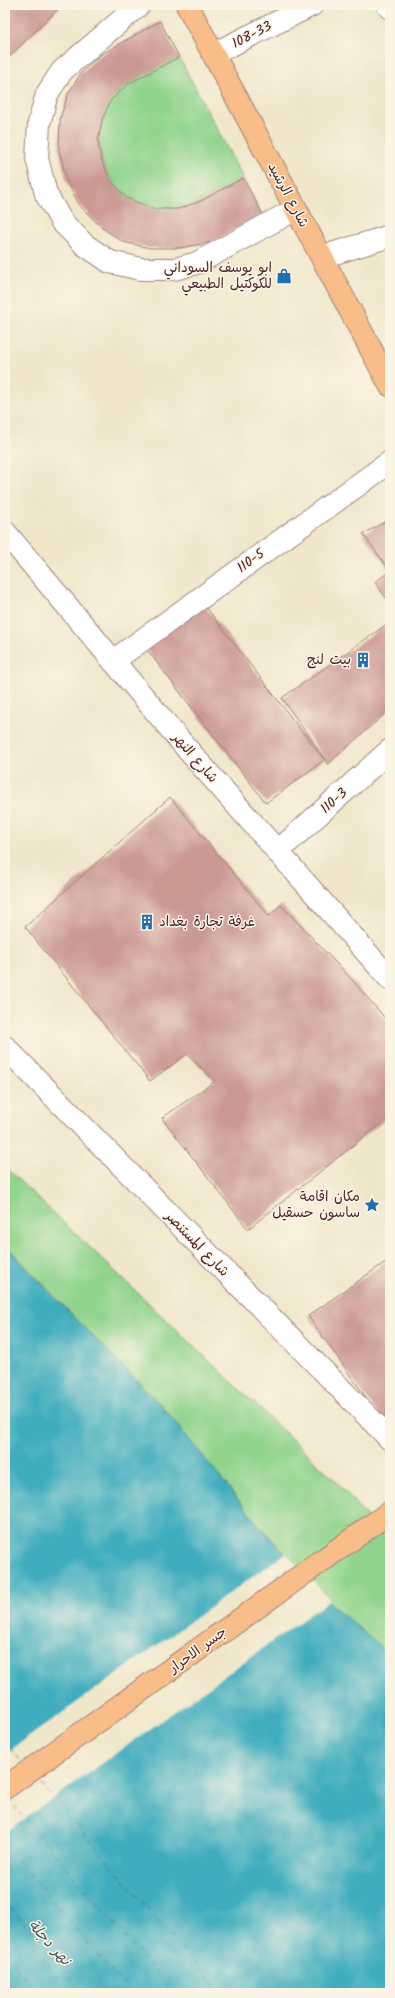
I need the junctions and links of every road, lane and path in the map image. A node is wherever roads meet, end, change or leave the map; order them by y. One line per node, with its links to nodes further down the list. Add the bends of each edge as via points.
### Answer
1 (138, 5): 7 (street, via 62,71 47,94 39,123 37,158 46,194 62,222 85,245 110,262 141,269 174,269 197,263)
2 (187, 5): 6 (main road, شارع الرشيد)
3 (312, 5): 6 (street, 108-33)
4 (388, 5): 5 (street)
5 (390, 8)
6 (213, 54): 7 (main road, شارع الرشيد)
7 (296, 209): 9 (main road, شارع الرشيد)
8 (390, 236): 9 (street)
9 (322, 257): 10 (main road, شارع الرشيد)
10 (390, 385)
11 (390, 462): 13 (street, 110-5)
12 (5, 532): 13 (street, شارع النهر)
13 (113, 661): 15 (street, شارع النهر)
14 (390, 750): 15 (street, 110-3)
15 (277, 852): 16 (street, شارع النهر)
16 (390, 979)
17 (5, 1047): 18 (street, شارع المستنصر)
18 (390, 1439)
19 (390, 1512): 20 (main road, جسر الاحرار)
20 (5, 1788)

